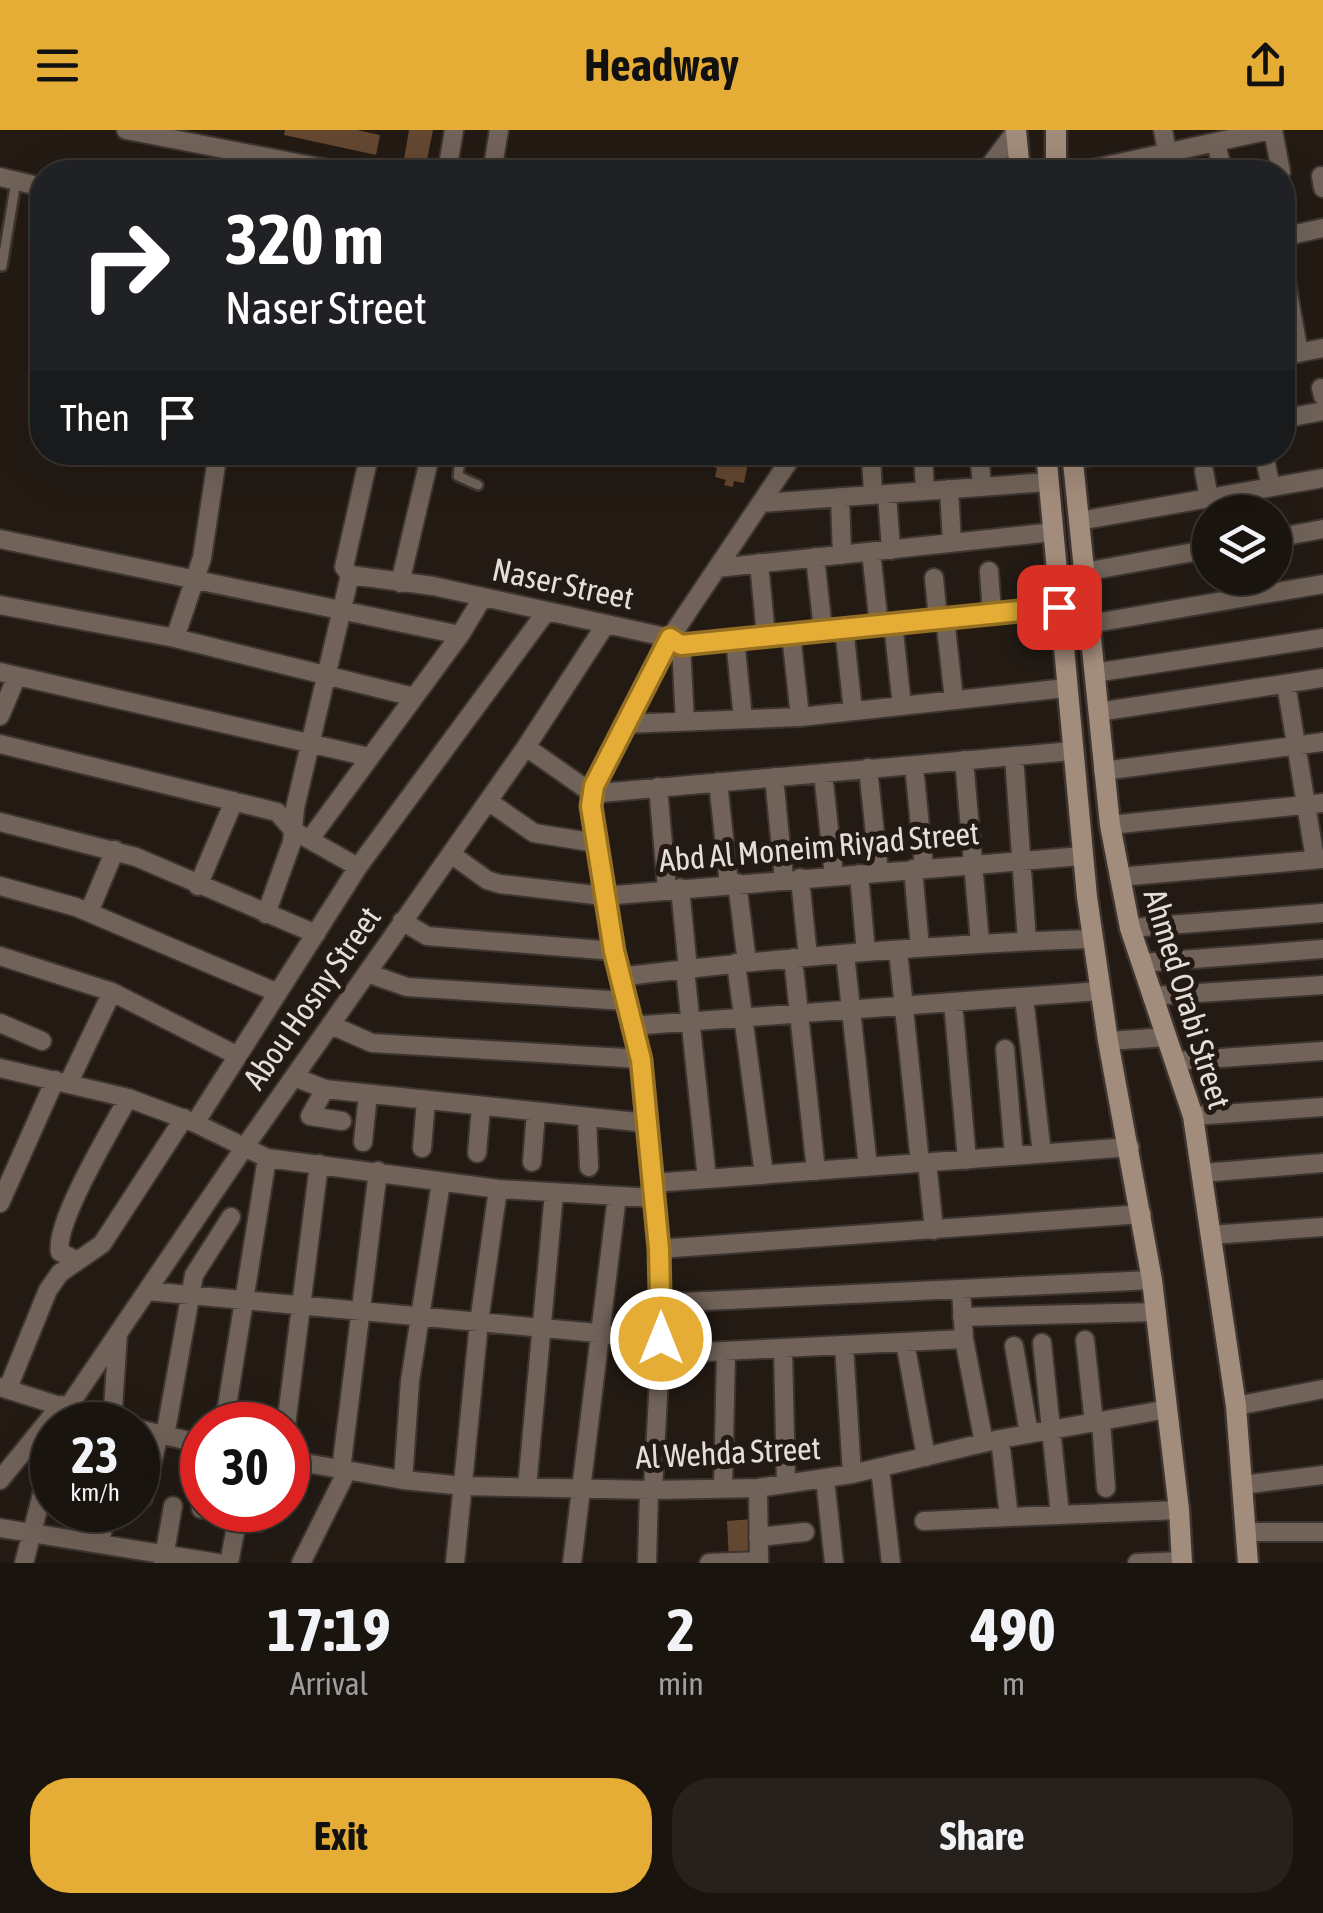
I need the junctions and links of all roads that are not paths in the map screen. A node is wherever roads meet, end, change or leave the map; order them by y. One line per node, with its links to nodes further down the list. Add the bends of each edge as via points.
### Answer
1 (126, 130): 9 (street)
2 (454, 130): 10 (street)
3 (499, 130): 11 (street)
4 (1163, 130): 15 (street)
5 (1272, 130): 8 (street); 16 (street)
6 (1016, 131): 12 (street); 13 (street)
7 (1062, 131): 14 (street)
8 (1219, 138): 15 (street)
9 (248, 160)
10 (449, 160)
11 (494, 160)
12 (993, 160)
13 (1019, 160)
14 (1058, 160)
15 (1164, 160)
16 (1278, 160)
17 (8, 179): 20 (lane)
18 (1323, 228): 19 (street)
19 (1295, 234)
20 (2, 266)
21 (1323, 348): 22 (street)
22 (1295, 354)
23 (1323, 411): 24 (street)
24 (1295, 416)
25 (216, 465): 67 (street)
26 (367, 465): 66 (street, via 344,567)
27 (428, 465): 69 (street)
28 (459, 465): 39 (lane, via 458,476)
29 (786, 465): 49 (street)
30 (874, 465): 44 (street)
31 (923, 465): 43 (street)
32 (980, 465): 40 (street)
33 (1047, 465): 38 (street, Ahmed Orabi Street)
34 (1074, 465): 51 (street, Ahmed Orabi Street)
35 (1266, 465): 41 (street)
36 (1204, 471): 45 (street)
37 (1323, 478): 41 (street)
38 (1048, 482): 40 (street); 53 (street, Ahmed Orabi Street)
39 (478, 485)
40 (982, 487): 42 (street)
41 (1271, 487): 46 (street)
42 (949, 489): 43 (street); 56 (street)
43 (925, 491): 44 (street)
44 (880, 494): 47 (street); 57 (street)
45 (1208, 495)
46 (1226, 495)
47 (840, 497): 49 (street); 60 (street)
48 (1192, 501): 51 (street)
49 (761, 503): 63 (street)
50 (1318, 510): 52 (street)
51 (1079, 521): 65 (street, Ahmed Orabi Street)
52 (1320, 530): 54 (street)
53 (1053, 532): 56 (street); 73 (street, Ahmed Orabi Street)
54 (1292, 535)
55 (0, 539): 67 (street)
56 (952, 543): 57 (street)
57 (891, 550): 58 (street)
58 (870, 552): 60 (street); 79 (street)
59 (1192, 552): 65 (street)
60 (842, 555): 61 (street)
61 (815, 557): 62 (street); 82 (street)
62 (760, 563): 63 (street); 85 (street)
63 (717, 568): 89 (street)
64 (989, 571): 76 (street)
65 (1084, 572): 80 (street, Ahmed Orabi Street)
66 (350, 575): 69 (street, Naser Street); 74 (street)
67 (196, 578): 74 (street); 86 (street)
68 (934, 578): 77 (street)
69 (400, 584): 71 (street, Naser Street)
70 (1323, 584): 80 (street)
71 (483, 598): 75 (street, Naser Street); 84 (street)
72 (0, 605): 86 (street)
73 (1059, 607): 76 (street, Naser Street); 95 (street, Ahmed Orabi Street)
74 (342, 610): 84 (street); 92 (street)
75 (546, 612): 78 (street, Naser Street); 136 (street)
76 (992, 613): 77 (street, Naser Street)
77 (941, 618): 79 (street, Naser Street); 97 (street)
78 (606, 624): 89 (street, Naser Street); 110 (street, Abou Hosny Street)
79 (886, 624): 81 (street, Naser Street); 98 (street)
80 (1089, 624): 90 (street, Ahmed Orabi Street)
81 (844, 628): 82 (street, Naser Street); 99 (street)
82 (823, 630): 83 (street, Naser Street)
83 (791, 634): 85 (street, Naser Street); 102 (street)
84 (460, 636): 96 (street)
85 (766, 636): 88 (street, Naser Street)
86 (175, 638): 92 (street)
87 (1323, 638): 90 (street)
88 (735, 639): 89 (street, Naser Street); 103 (street)
89 (675, 641): 104 (street); 105 (street)
90 (1094, 672): 100 (street, Ahmed Orabi Street)
91 (9, 674): 101 (street); 107 (street)
92 (327, 675): 96 (street); 107 (street)
93 (1323, 678): 94 (street)
94 (1286, 684): 100 (street); 109 (street)
95 (1066, 688): 97 (street); 111 (street, Ahmed Orabi Street)
96 (414, 697): 112 (street)
97 (954, 700): 98 (street)
98 (902, 706): 99 (street)
99 (853, 711): 102 (street)
100 (1098, 712): 117 (street, Ahmed Orabi Street)
101 (0, 716)
102 (800, 717): 103 (street)
103 (743, 720): 104 (street)
104 (685, 722): 105 (street)
105 (624, 724): 122 (street)
106 (1323, 742): 109 (street)
107 (310, 743): 112 (street); 128 (street, via 295,808)
108 (0, 744): 123 (street)
109 (1296, 746): 117 (street); 125 (street)
110 (526, 747): 122 (street); 124 (street, Abou Hosny Street)
111 (1072, 751): 113 (street); 132 (street, Ahmed Orabi Street)
112 (368, 756): 128 (street)
113 (1014, 756): 114 (street); 134 (street)
114 (964, 760): 115 (street); 135 (street)
115 (914, 764): 116 (street); 137 (street)
116 (868, 768): 118 (street); 138 (street)
117 (1104, 770): 127 (street, Ahmed Orabi Street)
118 (823, 773): 119 (street); 140 (street)
119 (774, 777): 120 (street); 142 (street)
120 (718, 782): 121 (street); 143 (street)
121 (658, 788): 122 (street); 146 (street)
122 (592, 792): 129 (street)
123 (234, 801): 128 (street, via 277,812); 145 (street)
124 (488, 801): 129 (street, via 534,832); 131 (street, Abou Hosny Street)
125 (1314, 804): 127 (street); 133 (street)
126 (0, 822): 130 (street)
127 (1110, 826): 141 (street, Ahmed Orabi Street)
128 (302, 835): 136 (street); 150 (street)
129 (596, 844): 147 (street)
130 (114, 850): 145 (street); 148 (street)
131 (450, 854): 147 (street, Abd Al Moneim Riyad Street, via 500,884); 151 (street, Abou Hosny Street)
132 (1082, 856): 134 (street, Abd Al Moneim Riyad Street); 154 (street, Ahmed Orabi Street)
133 (1319, 859): 141 (street)
134 (1022, 861): 135 (street, Abd Al Moneim Riyad Street); 155 (street)
135 (973, 865): 137 (street, Abd Al Moneim Riyad Street); 156 (street)
136 (358, 867): 153 (street)
137 (919, 869): 138 (street, Abd Al Moneim Riyad Street); 157 (street)
138 (879, 872): 139 (street, Abd Al Moneim Riyad Street)
139 (858, 874): 140 (street, Abd Al Moneim Riyad Street); 161 (street)
140 (834, 876): 142 (street, Abd Al Moneim Riyad Street)
141 (1119, 878): 152 (street, Ahmed Orabi Street)
142 (792, 879): 143 (street, Abd Al Moneim Riyad Street); 164 (street)
143 (733, 884): 146 (street, Abd Al Moneim Riyad Street); 165 (street)
144 (0, 886): 148 (street)
145 (198, 886): 150 (street)
146 (673, 888): 147 (street, Abd Al Moneim Riyad Street); 167 (street)
147 (604, 896): 160 (street)
148 (89, 912): 173 (street)
149 (1323, 913): 152 (street)
150 (266, 914): 153 (street)
151 (402, 921): 160 (street, via 427,936); 168 (street, Abou Hosny Street)
152 (1130, 928): 166 (street, Ahmed Orabi Street)
153 (316, 934): 173 (street)
154 (1092, 938): 155 (street); 171 (street, Ahmed Orabi Street)
155 (1027, 941): 156 (street)
156 (980, 943): 157 (street)
157 (920, 948): 159 (street)
158 (1323, 949): 166 (street)
159 (898, 950): 161 (street); 178 (street)
160 (614, 951): 169 (street)
161 (866, 952): 162 (street)
162 (846, 954): 164 (street); 179 (street)
163 (0, 956): 172 (street)
164 (801, 958): 165 (street); 180 (street)
165 (742, 962): 167 (street); 181 (street)
166 (1140, 963): 174 (street, Ahmed Orabi Street)
167 (687, 969): 169 (street); 182 (street)
168 (367, 973): 176 (street, via 407,987); 184 (street, Abou Hosny Street)
169 (619, 976): 176 (street)
170 (1323, 986): 174 (street)
171 (1100, 991): 175 (street); 187 (street, Ahmed Orabi Street)
172 (112, 992): 191 (street); 196 (street)
173 (278, 993): 191 (street)
174 (1152, 996): 186 (street, Ahmed Orabi Street)
175 (1024, 997): 177 (street); 214 (street)
176 (625, 1001): 185 (street)
177 (953, 1002): 178 (street); 217 (street)
178 (903, 1006): 179 (street); 219 (street)
179 (852, 1010): 180 (street); 223 (street)
180 (800, 1013): 181 (street); 225 (street)
181 (744, 1018): 182 (street); 227 (street)
182 (692, 1022): 185 (street); 228 (street)
183 (0, 1023): 188 (street)
184 (331, 1024): 192 (street, via 372,1043); 195 (street, Abou Hosny Street)
185 (631, 1026): 192 (street)
186 (1167, 1037): 187 (street); 193 (street, Ahmed Orabi Street)
187 (1108, 1040): 211 (street, Ahmed Orabi Street)
188 (42, 1041)
189 (1005, 1049): 215 (street)
190 (1323, 1051): 193 (street)
191 (238, 1056): 206 (street)
192 (641, 1060): 208 (street)
193 (1176, 1062): 204 (street, Ahmed Orabi Street)
194 (1, 1067): 196 (street)
195 (294, 1078): 197 (street); 210 (street, Abou Hosny Street)
196 (61, 1082): 199 (street); 234 (street)
197 (325, 1089): 198 (street); 207 (street, via 310,1117)
198 (368, 1094): 200 (street); 209 (street)
199 (128, 1098): 206 (street); 241 (street, via 60,1238 60,1252)
200 (426, 1101): 201 (street); 212 (street)
201 (482, 1106): 203 (street); 213 (street)
202 (1323, 1107): 204 (street)
203 (536, 1112): 205 (street); 218 (street)
204 (1193, 1116): 226 (street, Ahmed Orabi Street)
205 (587, 1117): 208 (street); 222 (street)
206 (190, 1121): 210 (street); 241 (street, via 102,1244)
207 (342, 1122)
208 (646, 1123): 231 (street)
209 (363, 1142)
210 (246, 1145): 216 (street); 244 (street, Abou Hosny Street)
211 (1130, 1147): 214 (street); 235 (street, Ahmed Orabi Street)
212 (422, 1148)
213 (476, 1154)
214 (1042, 1154): 215 (street)
215 (1014, 1156): 217 (street)
216 (267, 1158): 221 (street); 246 (street)
217 (967, 1160): 219 (street)
218 (532, 1162)
219 (923, 1163): 223 (street); 238 (street)
220 (1323, 1163): 226 (street)
221 (319, 1164): 224 (street); 248 (street)
222 (588, 1167)
223 (868, 1167): 225 (street)
224 (378, 1171): 229 (street); 249 (street)
225 (816, 1171): 227 (street)
226 (1202, 1173): 239 (street, Ahmed Orabi Street)
227 (764, 1175): 228 (street)
228 (708, 1179): 231 (street)
229 (441, 1182): 230 (street); 251 (street)
230 (498, 1190): 232 (street); 253 (street)
231 (653, 1191): 233 (street); 240 (street)
232 (554, 1193): 233 (street); 254 (street)
233 (617, 1196): 256 (street)
234 (0, 1203)
235 (1142, 1214): 238 (street); 242 (street, Ahmed Orabi Street)
236 (231, 1217): 245 (street, via 201,1259)
237 (1323, 1226): 239 (street)
238 (934, 1230): 240 (street)
239 (1211, 1235): 275 (street, Ahmed Orabi Street)
240 (659, 1249): 247 (street)
241 (76, 1260): 267 (street, via 48,1290)
242 (1152, 1280): 243 (street); 250 (street, Ahmed Orabi Street)
243 (961, 1289): 247 (street); 252 (street)
244 (147, 1291): 245 (street); 255 (street, Abou Hosny Street)
245 (190, 1296): 246 (street); 280 (street)
246 (244, 1301): 248 (street); 273 (street)
247 (662, 1303): 262 (street)
248 (301, 1306): 249 (street); 274 (street)
249 (361, 1312): 251 (street); 288 (street)
250 (1157, 1312): 252 (street); 276 (street, Ahmed Orabi Street)
251 (420, 1317): 253 (street); 293 (street)
252 (962, 1317): 257 (street)
253 (478, 1322): 254 (street); 296 (street)
254 (542, 1328): 256 (street); 297 (street)
255 (118, 1333): 266 (street, Abou Hosny Street); 269 (street)
256 (599, 1333): 262 (street); 298 (street)
257 (964, 1340): 259 (street); 282 (street)
258 (1084, 1340): 277 (street)
259 (905, 1342): 261 (street); 285 (street)
260 (1042, 1342): 278 (street)
261 (844, 1345): 264 (street); 290 (street)
262 (661, 1346): 265 (street); 301 (street)
263 (1014, 1346): 279 (street)
264 (783, 1348): 265 (street); 294 (street)
265 (726, 1350): 302 (street)
266 (82, 1387): 269 (street); 271 (street, Abou Hosny Street)
267 (3, 1388): 270 (street)
268 (1323, 1390): 275 (street)
269 (114, 1392): 272 (street)
270 (51, 1402)
271 (69, 1402)
272 (112, 1402)
273 (228, 1402)
274 (289, 1402)
275 (1236, 1406): 295 (street, Ahmed Orabi Street)
276 (1168, 1409): 277 (street, Al Wehda Street); 304 (street, Ahmed Orabi Street)
277 (1098, 1422): 278 (street, Al Wehda Street); 300 (street)
278 (1053, 1430): 279 (street, Al Wehda Street); 305 (street)
279 (1029, 1434): 282 (street, Al Wehda Street)
280 (162, 1436): 281 (street); 283 (street)
281 (180, 1440)
282 (992, 1441): 285 (street, Al Wehda Street); 306 (street)
283 (160, 1443)
284 (30, 1444): 289 (street, Abou Hosny Street)
285 (926, 1457): 287 (street, Al Wehda Street)
286 (310, 1464): 288 (street, Al Wehda Street)
287 (880, 1468): 290 (street, Al Wehda Street); 329 (street)
288 (344, 1470): 293 (street, Al Wehda Street); 323 (street)
289 (2, 1474)
290 (852, 1474): 292 (street, Al Wehda Street)
291 (1323, 1475): 295 (street)
292 (826, 1479): 294 (street, Al Wehda Street); 328 (street)
293 (403, 1480): 296 (street, Al Wehda Street)
294 (786, 1484): 299 (street, Al Wehda Street)
295 (1242, 1485): 312 (street, Ahmed Orabi Street)
296 (464, 1486): 297 (street, Al Wehda Street); 324 (street)
297 (527, 1487): 298 (street, Al Wehda Street)
298 (580, 1488): 301 (street, Al Wehda Street); 325 (street)
299 (758, 1488): 302 (street, Al Wehda Street); 315 (street)
300 (1106, 1488)
301 (651, 1490): 302 (street, Al Wehda Street); 326 (street)
302 (723, 1490)
303 (173, 1506): 317 (street)
304 (1179, 1510): 305 (street); 319 (street, Ahmed Orabi Street)
305 (1060, 1515): 306 (street)
306 (1010, 1518): 307 (street)
307 (924, 1521)
308 (0, 1528): 314 (street)
309 (102, 1532): 316 (street)
310 (235, 1532): 322 (street)
311 (805, 1532): 315 (street)
312 (1246, 1532): 313 (street); 331 (street, Ahmed Orabi Street)
313 (1322, 1532)
314 (32, 1533): 316 (street); 320 (street)
315 (758, 1538): 318 (street)
316 (100, 1544): 317 (street)
317 (164, 1559): 321 (street)
318 (758, 1562): 327 (street)
319 (1182, 1562): 330 (street)
320 (24, 1563)
321 (218, 1563)
322 (230, 1563)
323 (301, 1563)
324 (454, 1563)
325 (572, 1563)
326 (647, 1563)
327 (709, 1563)
328 (834, 1563)
329 (891, 1563)
330 (1137, 1563)
331 (1248, 1563)

